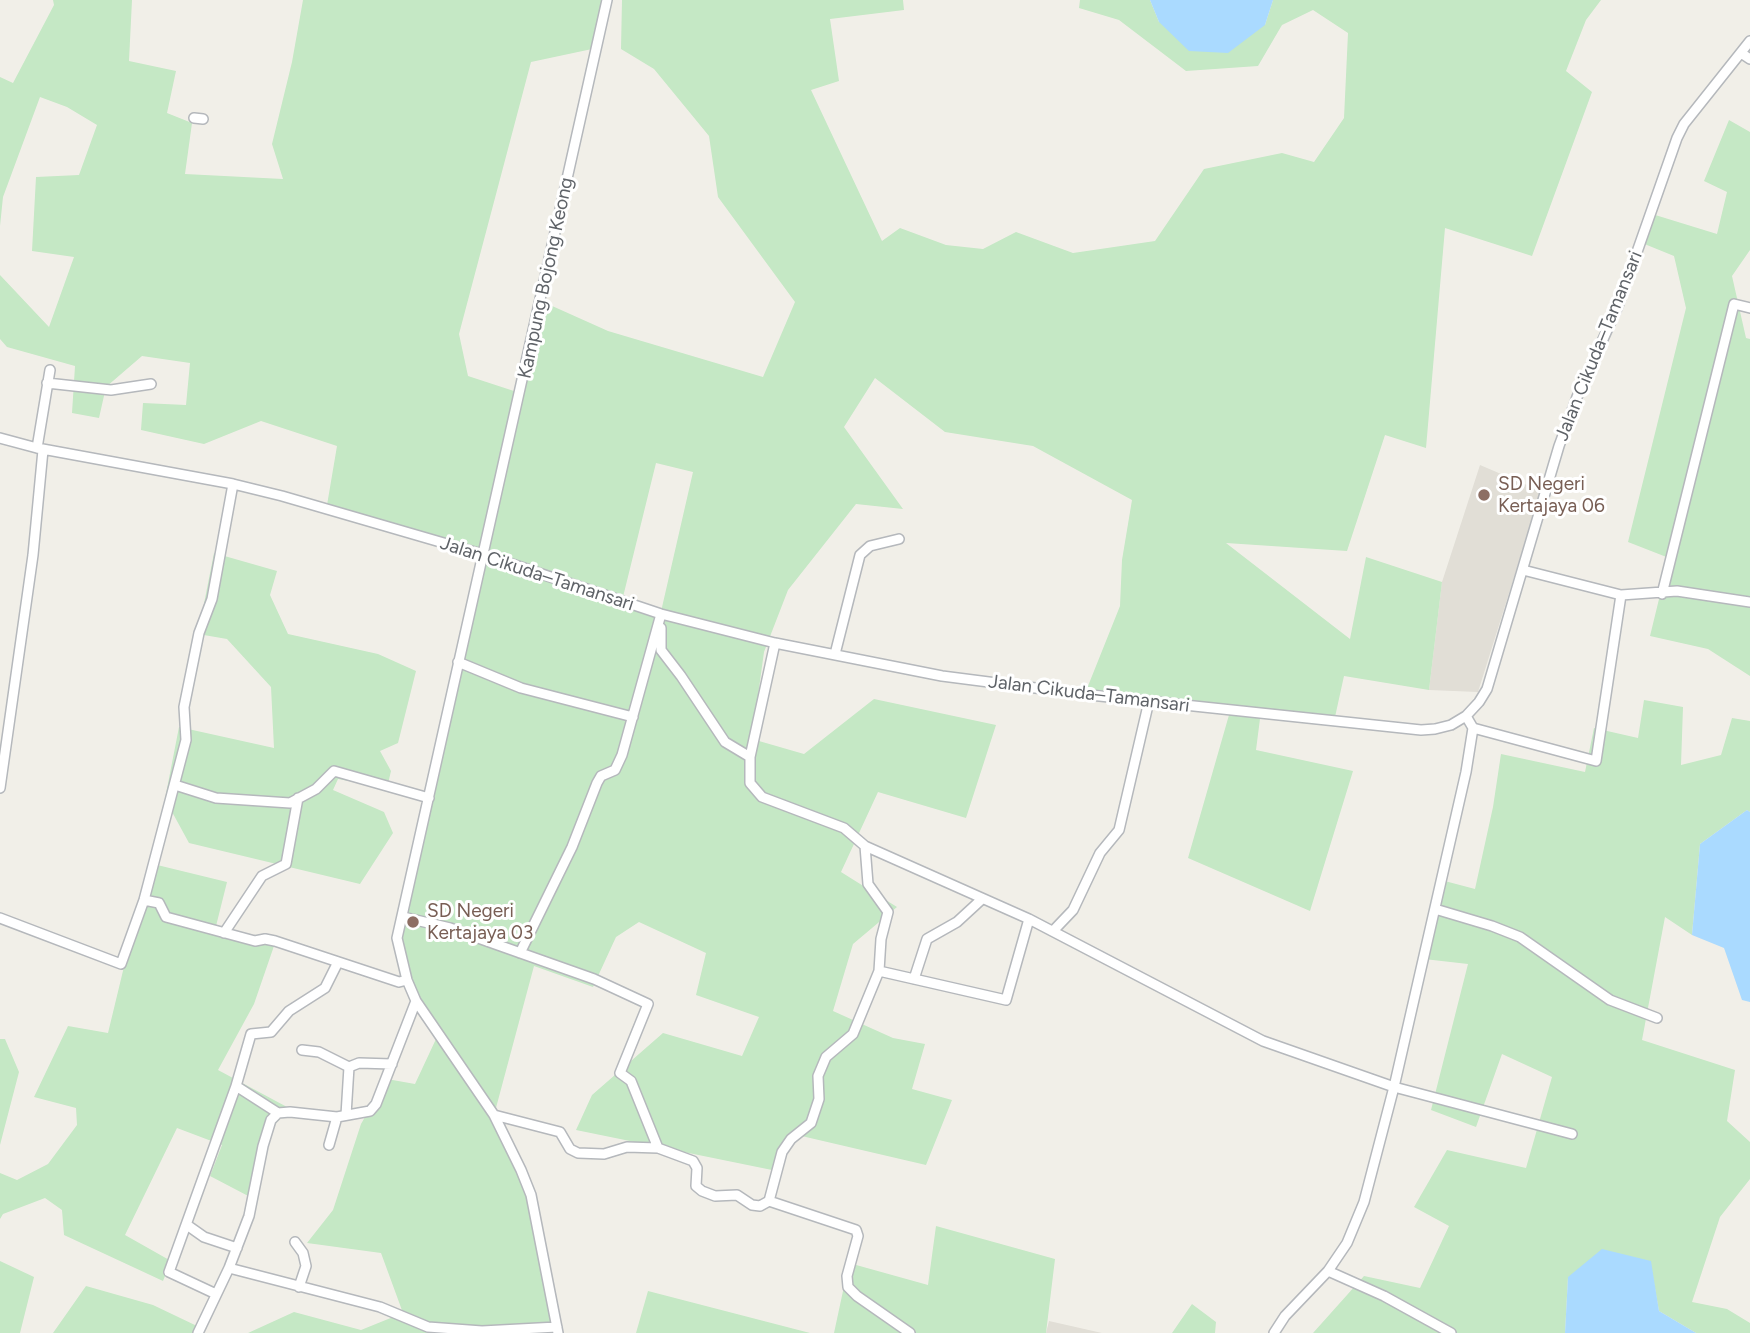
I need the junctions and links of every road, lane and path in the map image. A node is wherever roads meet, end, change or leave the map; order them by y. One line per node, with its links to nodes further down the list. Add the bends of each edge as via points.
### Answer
1 (607, 0): 12 (street, Kampung Bojong Keong)
2 (1750, 41): 3 (street, Jalan Cikuda–Tamansari)
3 (1746, 56): 13 (street, Jalan Cikuda–Tamansari, via 1684,124 1677,138 1618,306 1559,446)
4 (1750, 308): 14 (street, via 1734,304)
5 (50, 370): 6 (street)
6 (47, 383): 7 (street, via 111,390); 9 (street)
7 (151, 384)
8 (0, 438): 9 (street, Jalan Cikuda–Tamansari)
9 (40, 449): 10 (street, Jalan Cikuda–Tamansari); 26 (street, via 33,555)
10 (233, 484): 12 (street, Jalan Cikuda–Tamansari); 27 (street, via 212,599 184,707 186,740)
11 (899, 539): 19 (street, via 870,546 860,555)
12 (485, 555): 17 (street, Jalan Cikuda–Tamansari); 20 (street, Kampung Bojong Keong)
13 (1523, 570): 15 (street); 23 (street, Jalan Cikuda–Tamansari, via 1494,671 1479,702)
14 (1662, 594): 15 (street); 16 (street, via 1689,592)
15 (1621, 595): 24 (street, via 1596,761)
16 (1750, 601)
17 (662, 614): 18 (street, Jalan Cikuda–Tamansari); 22 (street); 25 (street, via 661,650 725,741)
18 (775, 643): 19 (street, Jalan Cikuda–Tamansari); 25 (street)
19 (835, 654): 21 (street, Jalan Cikuda–Tamansari, via 942,676)
20 (458, 662): 22 (street, via 521,688); 30 (street, Kampung Bojong Keong)
21 (1149, 701): 23 (street, Jalan Cikuda–Tamansari, via 1421,730 1451,725); 38 (street, via 1119,830 1100,853 1073,910)
22 (632, 716): 40 (street, via 615,770 597,783 572,847)
23 (1466, 716): 24 (street)
24 (1473, 728): 34 (street)
25 (750, 757): 31 (street, via 750,783 762,797 844,828)
26 (2, 770): 28 (street)
27 (174, 785): 29 (street, via 216,798 290,803); 33 (street)
28 (0, 788)
29 (298, 798): 30 (street, via 316,789 334,771); 39 (street, via 286,864 262,876)
30 (429, 798): 35 (street, Kampung Bojong Keong)
31 (865, 846): 32 (street); 42 (street, via 868,884 888,912)
32 (982, 899): 37 (street); 43 (street, via 957,922 927,939)
33 (144, 900): 36 (street, via 121,964); 39 (street, via 159,903 166,916)
34 (1435, 909): 46 (street, via 1520,937 1610,1000); 51 (street)
35 (402, 917): 40 (street); 44 (street, Kampung Bojong Keong, via 397,937)
36 (0, 918)
37 (1029, 919): 38 (street); 43 (street, via 1006,1000)
38 (1053, 931): 51 (street, via 1263,1041)
39 (224, 933): 41 (street, via 275,941)
40 (520, 953): 57 (street, via 648,1004 620,1073 631,1081)
41 (338, 962): 44 (street, via 399,982); 50 (street, via 325,988 289,1011 271,1032 251,1034)
42 (879, 971): 43 (street); 58 (street, via 853,1034 826,1057 818,1076 819,1099 811,1123 782,1152)
43 (914, 979)
44 (407, 980): 45 (street, Kampung Bojong Keong)
45 (416, 1001): 48 (street); 53 (street, Kampung Bojong Keong)
46 (1657, 1018)
47 (302, 1050): 49 (street, via 319,1052)
48 (392, 1064): 49 (street); 54 (street, via 370,1111)
49 (349, 1067): 54 (street)
50 (236, 1086): 52 (street); 59 (street)
51 (1394, 1087): 55 (street); 63 (street, via 1359,1219)
52 (278, 1113): 54 (street); 61 (street, via 263,1146 249,1216)
53 (494, 1115): 57 (street, via 560,1132 578,1153); 67 (street, Kampung Bojong Keong, via 531,1195)
54 (342, 1116): 56 (street)
55 (1572, 1134)
56 (329, 1145)
57 (658, 1148): 58 (street, via 693,1161 696,1186 702,1191 737,1195 752,1205)
58 (769, 1201): 66 (street, via 856,1230 847,1283)
59 (187, 1225): 61 (street, via 204,1237); 65 (street, via 169,1272)
60 (295, 1242): 64 (street, via 306,1266)
61 (237, 1248): 62 (street)
62 (229, 1268): 64 (street); 65 (street)
63 (1328, 1270): 70 (street); 71 (street)
64 (299, 1287): 67 (street, via 380,1307 428,1327)
65 (216, 1294): 68 (street)
66 (893, 1329): 69 (street)
67 (557, 1330)
68 (198, 1333)
69 (910, 1333)
70 (1274, 1333)
71 (1451, 1333)

